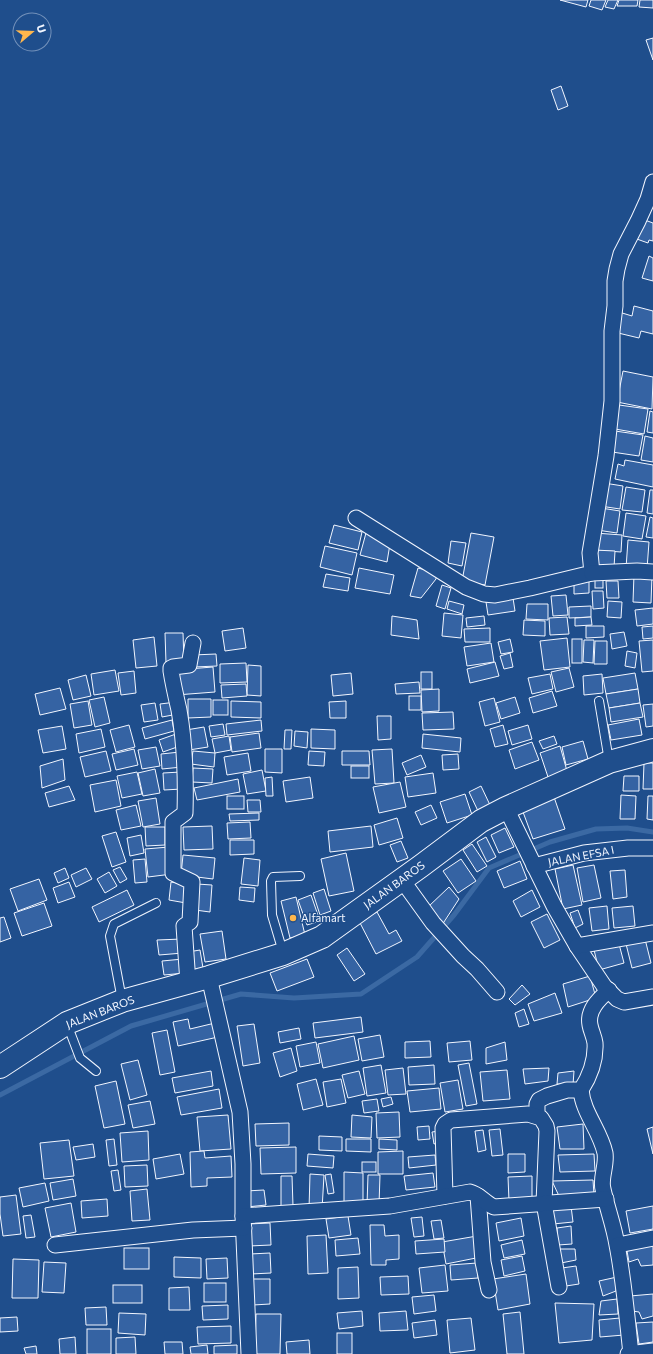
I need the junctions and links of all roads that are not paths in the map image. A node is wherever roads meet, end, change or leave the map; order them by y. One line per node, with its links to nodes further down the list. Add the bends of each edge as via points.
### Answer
1 (653, 182): 3 (street, via 648,199 621,254 615,281 612,400 606,456 590,553)
2 (356, 518): 3 (street, via 466,587 484,594 495,595 530,588)
3 (592, 572): 4 (street)
4 (653, 572)
5 (193, 643): 18 (street, via 189,665 173,667 171,671 185,758 186,788 185,814 173,822 173,873 192,882 190,922 184,926)
6 (599, 701): 8 (lane)
7 (653, 750): 8 (main road, JALAN BAROS)
8 (609, 762): 9 (main road, JALAN BAROS)
9 (506, 808): 11 (street); 13 (main road, JALAN BAROS, via 481,820)
10 (653, 848): 11 (street, JALAN EFSA I, via 584,853)
11 (533, 863): 16 (street)
12 (300, 876): 17 (lane, via 273,878 271,881 272,915)
13 (402, 880): 17 (main road, JALAN BAROS, via 322,937); 21 (street, via 433,923)
14 (156, 903): 23 (lane, via 114,924 110,936)
15 (653, 933): 16 (street)
16 (577, 946): 20 (street)
17 (284, 954): 19 (main road, JALAN BAROS)
18 (188, 983): 19 (main road, JALAN BAROS); 23 (main road, JALAN BAROS)
19 (210, 984): 33 (street, via 240,1112)
20 (609, 990): 22 (street, via 617,999 624,1002); 27 (street, via 597,1002 591,1014 589,1021 594,1042 594,1057)
21 (497, 992)
22 (653, 997)
23 (122, 1001): 24 (main road, JALAN BAROS)
24 (70, 1030): 25 (main road, JALAN BAROS); 26 (lane, via 80,1058)
25 (0, 1067)
26 (96, 1071)
27 (580, 1090): 28 (street, via 568,1090 539,1100); 31 (street, via 583,1104 604,1151 602,1184)
28 (537, 1116): 29 (street, via 528,1114 451,1120 445,1124); 32 (street, via 544,1122 547,1131)
29 (445, 1196): 30 (street, via 470,1192); 33 (street, via 390,1206)
30 (478, 1196): 32 (street, via 494,1207); 38 (street, via 483,1262)
31 (606, 1199): 32 (street); 36 (street)
32 (544, 1203): 37 (street)
33 (243, 1222): 35 (street); 40 (street)
34 (653, 1238): 36 (street)
35 (54, 1245)
36 (618, 1245): 42 (street)
37 (559, 1287)
38 (489, 1290)
39 (653, 1351): 42 (street)
40 (249, 1354)
41 (628, 1354): 42 (street)
42 (631, 1354)

